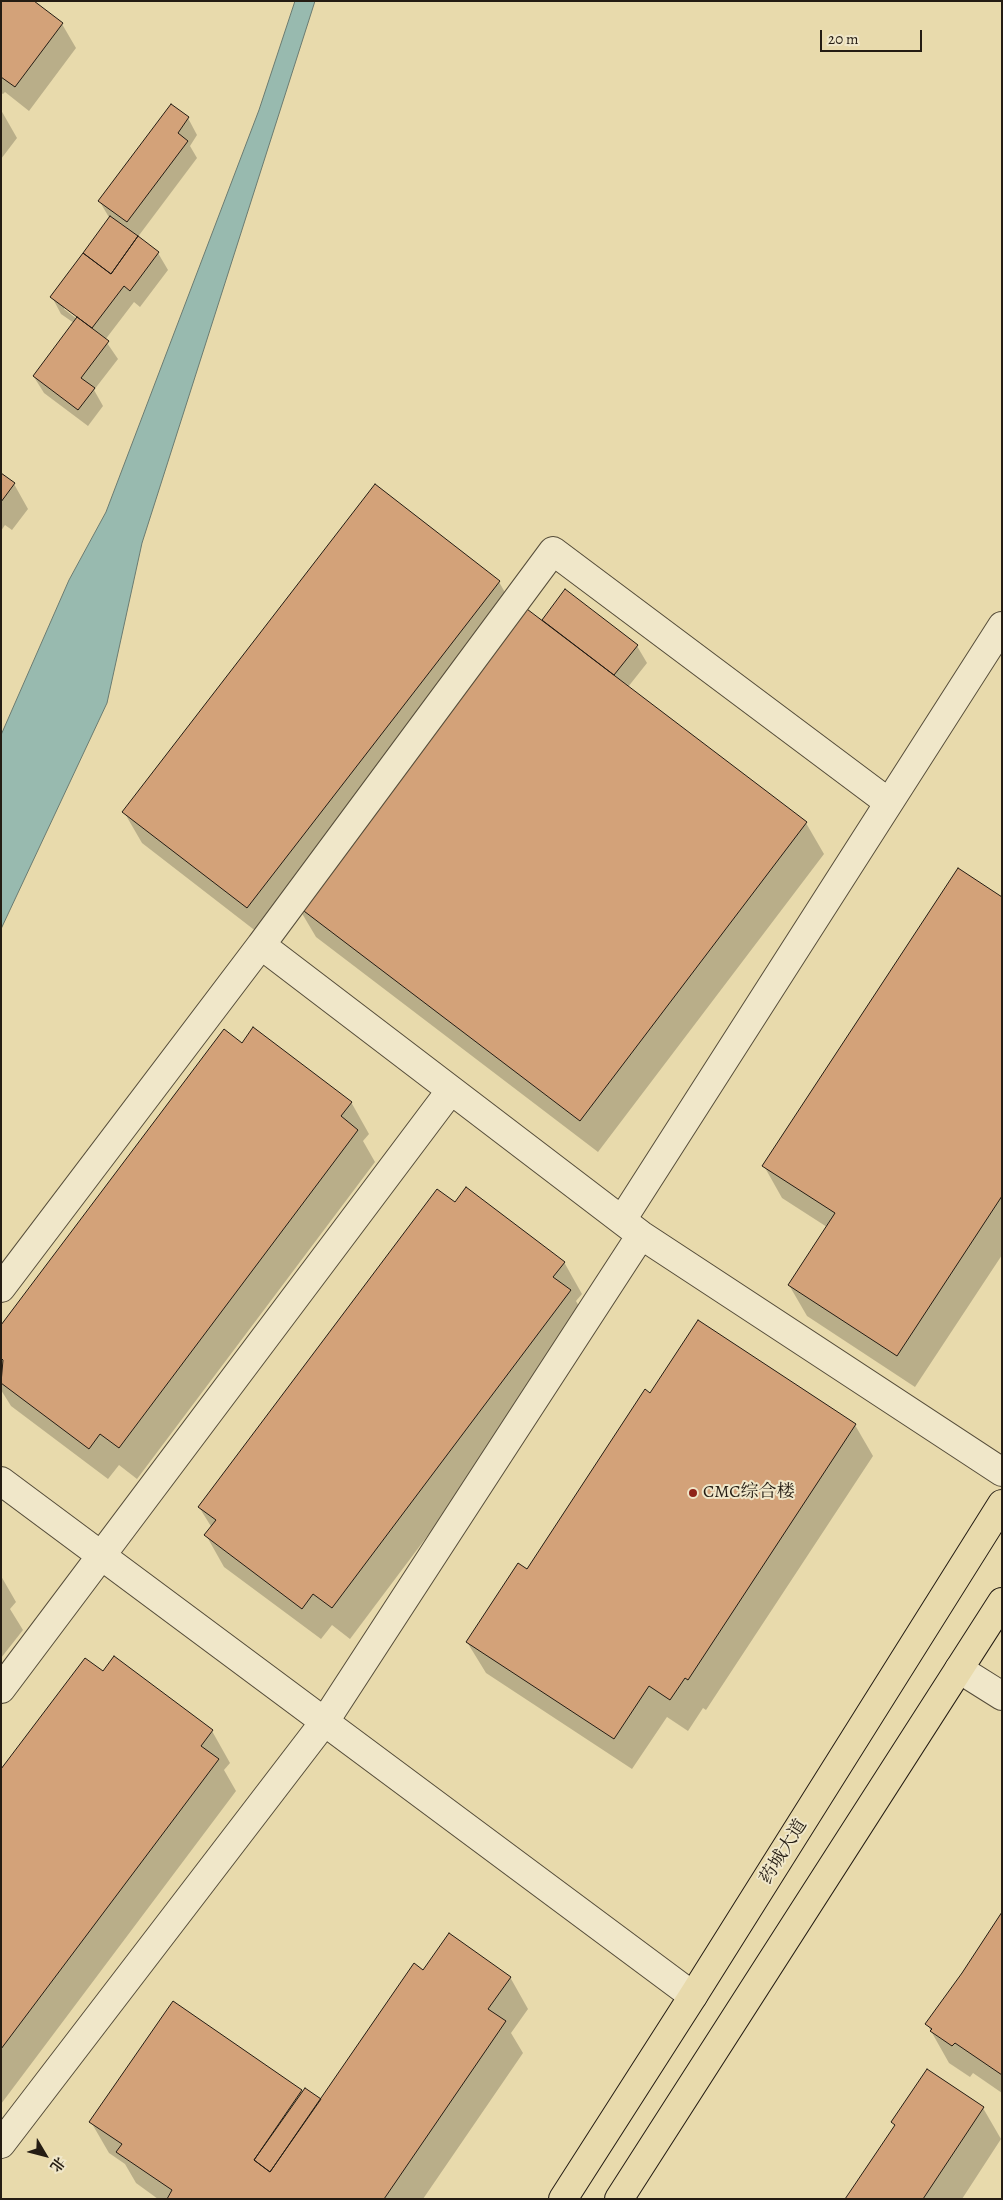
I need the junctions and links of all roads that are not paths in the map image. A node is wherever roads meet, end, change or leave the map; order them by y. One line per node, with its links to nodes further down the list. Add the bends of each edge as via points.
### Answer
1 (1002, 626): 2 (lane)
2 (888, 802): 3 (lane, via 553,551); 5 (lane)
3 (261, 945): 4 (lane); 6 (lane)
4 (451, 1090): 5 (lane); 10 (lane)
5 (631, 1228): 7 (lane); 15 (lane)
6 (1, 1288)
7 (1002, 1472)
8 (1, 1480): 10 (lane)
9 (1002, 1504): 16 (main road, 药城大道)
10 (102, 1555): 13 (lane); 15 (lane)
11 (1002, 1602): 12 (main road)
12 (959, 1669): 14 (lane); 19 (main road)
13 (1, 1689)
14 (1002, 1696)
15 (325, 1721): 16 (lane); 17 (lane)
16 (693, 1996): 18 (main road, 药城大道)
17 (1, 2144)
18 (563, 2199)
19 (618, 2199)

